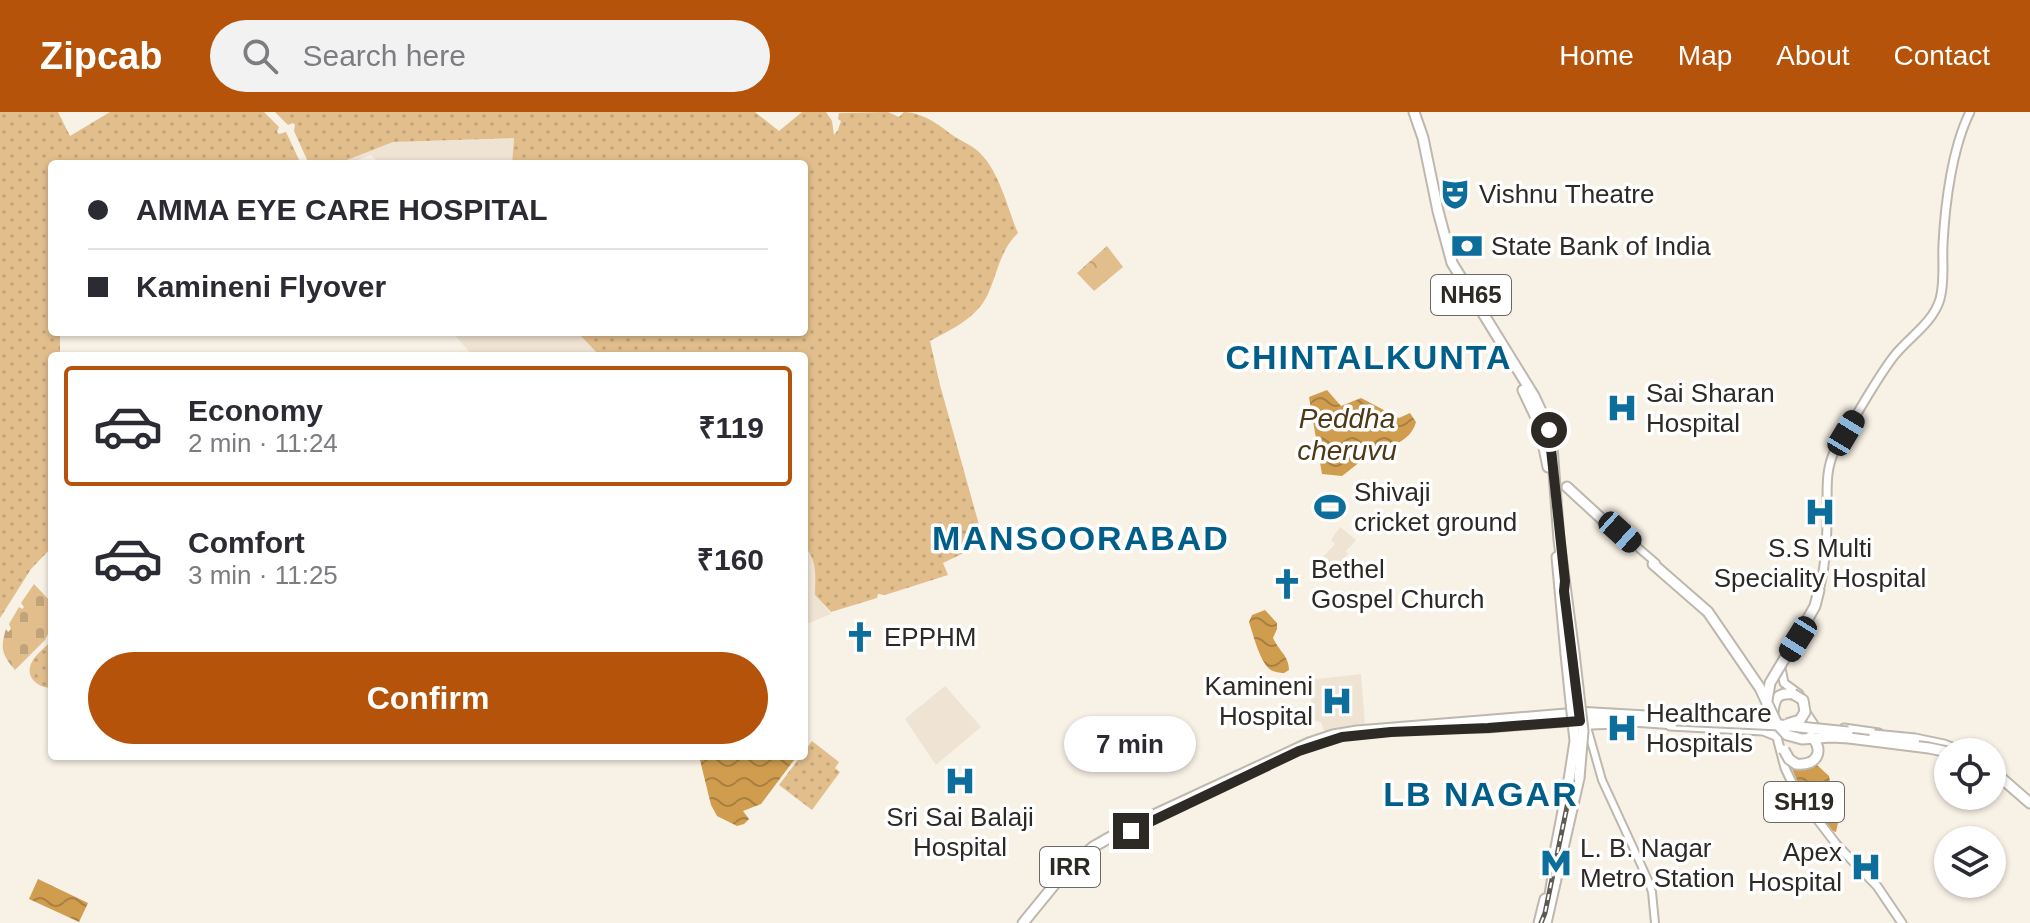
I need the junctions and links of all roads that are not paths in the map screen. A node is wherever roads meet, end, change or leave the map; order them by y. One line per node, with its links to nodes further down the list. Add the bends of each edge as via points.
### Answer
1 (1412, 112): 3 (highway, NH65); 3 (highway, NH65, via 1428,153)
2 (1972, 112): 11 (main road, via 1958,143 1947,199 1938,304 1887,366 1829,462); 14 (main road, via 1951,198 1943,303 1888,370 1834,459 1823,587)
3 (1430, 179): 4 (highway, NH65, via 1452,263); 4 (highway, NH65, via 1449,262)
4 (1502, 349): 5 (highway, NH65, via 1539,424); 5 (highway, NH65, via 1546,422)
5 (1552, 475): 7 (main road); 9 (highway, NH65); 10 (highway, NH65); 12 (main road, via 1703,605)
6 (1567, 487): 7 (highway)
7 (1629, 544): 8 (main road)
8 (1653, 564): 12 (main road); 18 (highway, bridge, via 1708,612)
9 (1556, 569): 13 (highway, NH65); 17 (main road)
10 (1565, 581): 13 (highway, NH65); 17 (main road)
11 (1819, 590): 15 (main road); 18 (highway, bridge)
12 (1723, 632): 16 (main road); 18 (main road)
13 (1570, 653): 39 (highway, NH65, bridge, via 1574,779)
14 (1781, 668): 18 (main road); 19 (main road, via 1784,683 1805,700)
15 (1772, 678): 16 (main road); 18 (main road)
16 (1755, 679): 18 (main road)
17 (1574, 684): 28 (main road)
18 (1766, 696): 25 (main road, SH19); 35 (highway, bridge, via 1780,728 1797,739 1849,738)
19 (1807, 714): 23 (main road); 26 (main road)
20 (1763, 720): 22 (main road, IRR); 25 (main road); 27 (main road)
21 (1647, 721): 22 (highway, IRR); 28 (highway, IRR); 28 (main road, IRR)
22 (1674, 722): 25 (highway, IRR, bridge); 26 (highway, IRR, bridge); 27 (main road)
23 (1815, 726): 24 (main road); 26 (main road)
24 (1831, 727): 29 (main road); 31 (main road, via 1918,737)
25 (1777, 729): 25 (highway, bridge, via 1804,714 1803,700 1793,694 1777,697); 26 (main road); 26 (main road); 26 (highway, bridge, via 1789,759 1806,765 1818,751 1816,742); 27 (main road); 30 (highway, IRR, bridge); 41 (main road, SH19, via 1790,776 1802,797 1877,886)
26 (1798, 730): 29 (main road); 30 (highway, IRR, bridge)
27 (1762, 731)
28 (1580, 734): 39 (main road, NH65); 40 (main road); 42 (highway, IRR, via 1472,724 1348,734 1309,743 1093,847 1068,868); 45 (main road, via 1648,880)
29 (1829, 738): 31 (main road)
30 (1914, 741): 31 (highway)
31 (1928, 746): 32 (highway); 33 (highway); 34 (main road)
32 (1934, 746)
33 (1934, 747)
34 (1934, 748)
35 (1934, 750)
36 (2006, 775): 38 (highway)
37 (2006, 783): 38 (highway)
38 (2025, 798)
39 (1562, 823): 40 (highway, NH65)
40 (1548, 907): 43 (highway, NH65); 44 (highway, NH65)
41 (1900, 922)
42 (1026, 923)
43 (1539, 923)
44 (1546, 923)
45 (1655, 923)

